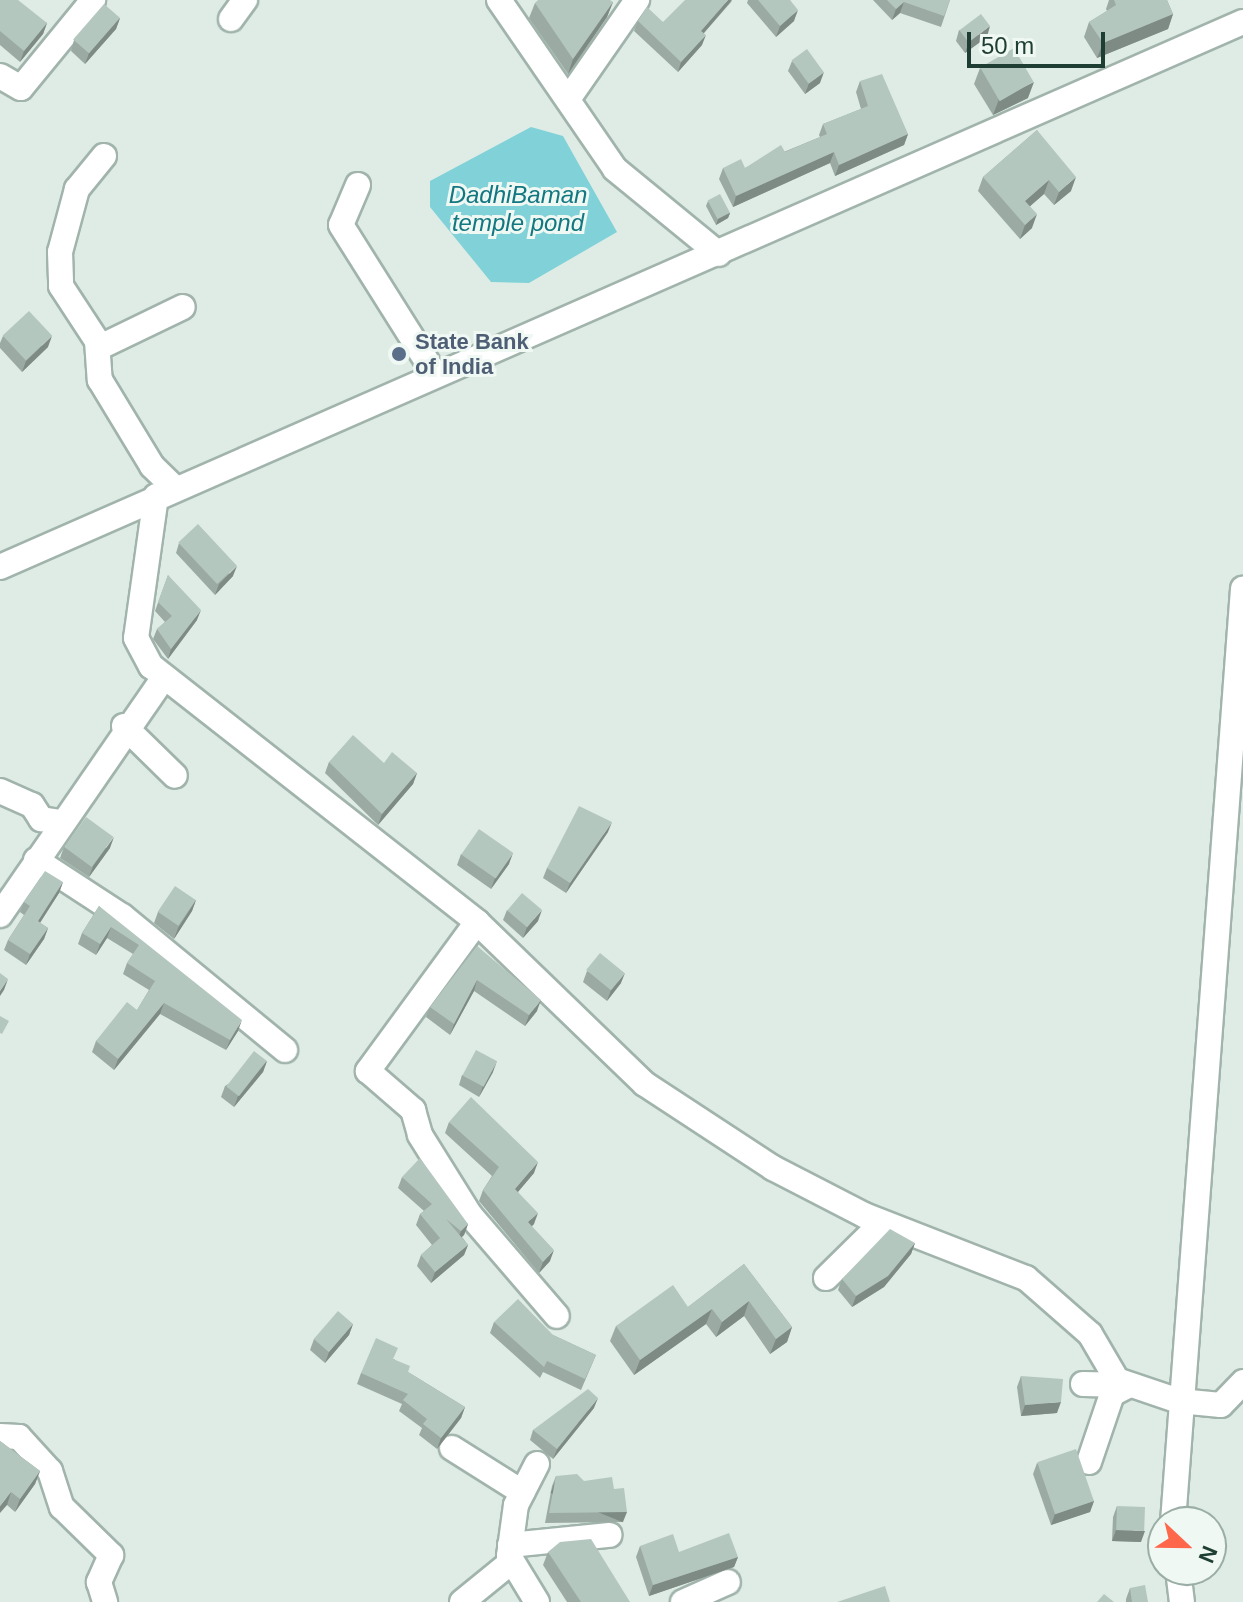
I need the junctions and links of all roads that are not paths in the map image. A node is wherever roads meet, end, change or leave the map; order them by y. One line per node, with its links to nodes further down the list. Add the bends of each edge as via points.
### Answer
1 (93, 0): 5 (street, via 21,88)
2 (499, 0): 6 (street)
3 (637, 0): 6 (street)
4 (1243, 22): 9 (street)
5 (0, 76)
6 (571, 95): 9 (street, via 615,169)
7 (104, 156): 11 (street, via 77,189 60,252 66,299)
8 (358, 185): 12 (street, via 341,225)
9 (719, 254): 12 (street)
10 (183, 307): 11 (street)
11 (98, 348): 13 (street, via 100,380)
12 (433, 371): 13 (street)
13 (165, 492): 14 (street); 16 (street, via 136,638)
14 (0, 567)
15 (1243, 589): 22 (street)
16 (164, 677): 17 (street); 24 (street)
17 (124, 726): 18 (street); 20 (street)
18 (175, 776)
19 (0, 791): 20 (street, via 32,805 41,819)
20 (61, 822): 21 (street)
21 (36, 860): 23 (street); 25 (street, via 122,916)
22 (1233, 874): 32 (street)
23 (0, 915)
24 (477, 922): 26 (street, via 645,1084 773,1168); 28 (street, via 368,1071 413,1110 420,1135 470,1215)
25 (285, 1050)
26 (882, 1223): 27 (street); 31 (street, via 1026,1278 1090,1334 1117,1380)
27 (826, 1278)
28 (557, 1316)
29 (1243, 1382): 32 (street, via 1221,1405)
30 (1083, 1384): 31 (street)
31 (1130, 1385): 32 (street); 35 (street, via 1112,1394)
32 (1179, 1401): 38 (street)
33 (0, 1436): 42 (street, via 19,1437 50,1471 62,1507 111,1555 99,1582)
34 (452, 1448): 37 (street)
35 (1089, 1462)
36 (537, 1464): 37 (street)
37 (522, 1492): 40 (street)
38 (1174, 1506)
39 (609, 1535): 40 (street)
40 (511, 1553): 43 (street); 44 (street)
41 (728, 1582): 45 (street)
42 (105, 1602)
43 (462, 1602)
44 (537, 1602)
45 (683, 1602)

